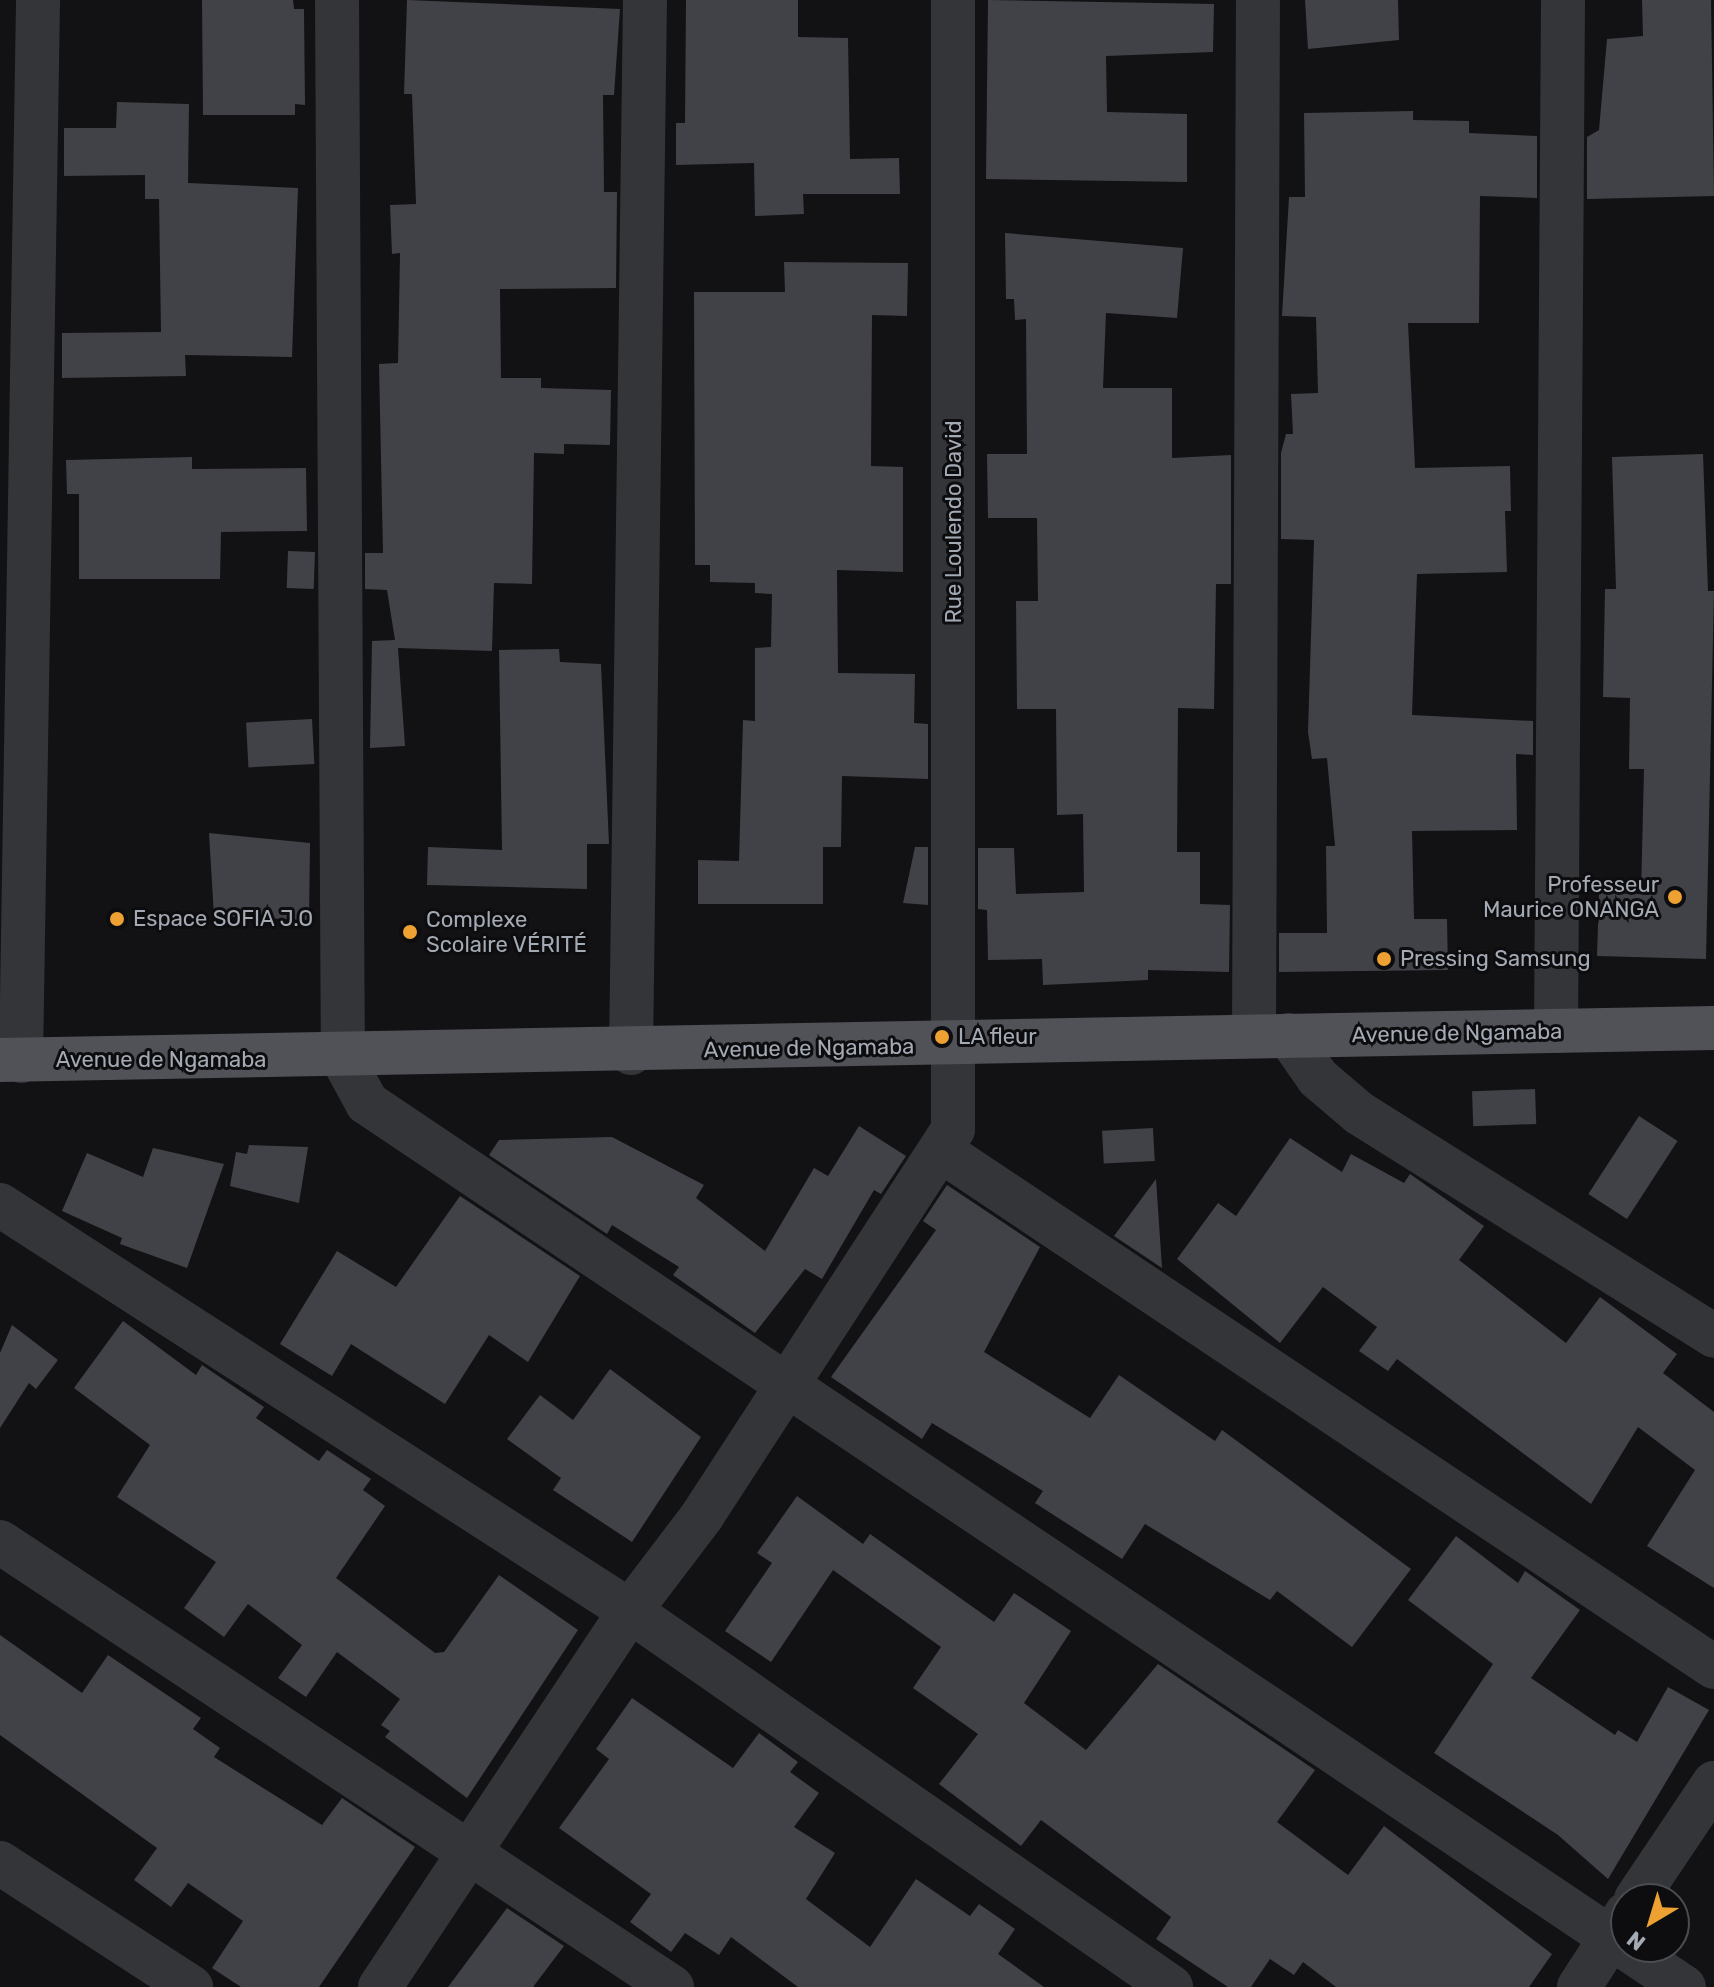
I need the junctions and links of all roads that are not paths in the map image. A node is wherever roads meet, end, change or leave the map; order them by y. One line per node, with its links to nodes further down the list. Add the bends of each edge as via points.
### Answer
1 (38, 0): 13 (street)
2 (337, 0): 12 (street)
3 (645, 0): 11 (street)
4 (953, 0): 10 (street, Rue Loulendo David)
5 (1258, 0): 9 (street)
6 (1563, 0): 8 (street)
7 (1714, 1028): 8 (main road, Avenue de Ngamaba)
8 (1556, 1031): 9 (main road, Avenue de Ngamaba)
9 (1271, 1035): 10 (main road, Avenue de Ngamaba); 16 (street, via 1359,1113)
10 (954, 1045): 11 (main road, Avenue de Ngamaba); 14 (street, Rue Loulendo David, via 957,1105)
11 (631, 1053): 12 (main road, Avenue de Ngamaba)
12 (343, 1059): 13 (main road, Avenue de Ngamaba); 17 (street, via 387,1122)
13 (10, 1060)
14 (943, 1152): 17 (street, Rue Loulendo David); 20 (street)
15 (0, 1205): 19 (street)
16 (1714, 1336)
17 (787, 1386): 19 (street, Rue Loulendo David); 25 (street)
18 (0, 1542): 22 (street)
19 (630, 1611): 22 (street, Rue Loulendo David); 31 (street)
20 (1714, 1667)
21 (1714, 1783): 24 (street)
22 (469, 1849): 29 (street, Rue Loulendo David); 30 (street)
23 (0, 1863): 28 (street)
24 (1647, 1883)
25 (1610, 1921)
26 (1610, 1939): 32 (street)
27 (1658, 1963): 33 (street)
28 (191, 1987)
29 (380, 1987)
30 (672, 1987)
31 (1171, 1987)
32 (1579, 1987)
33 (1684, 1987)

